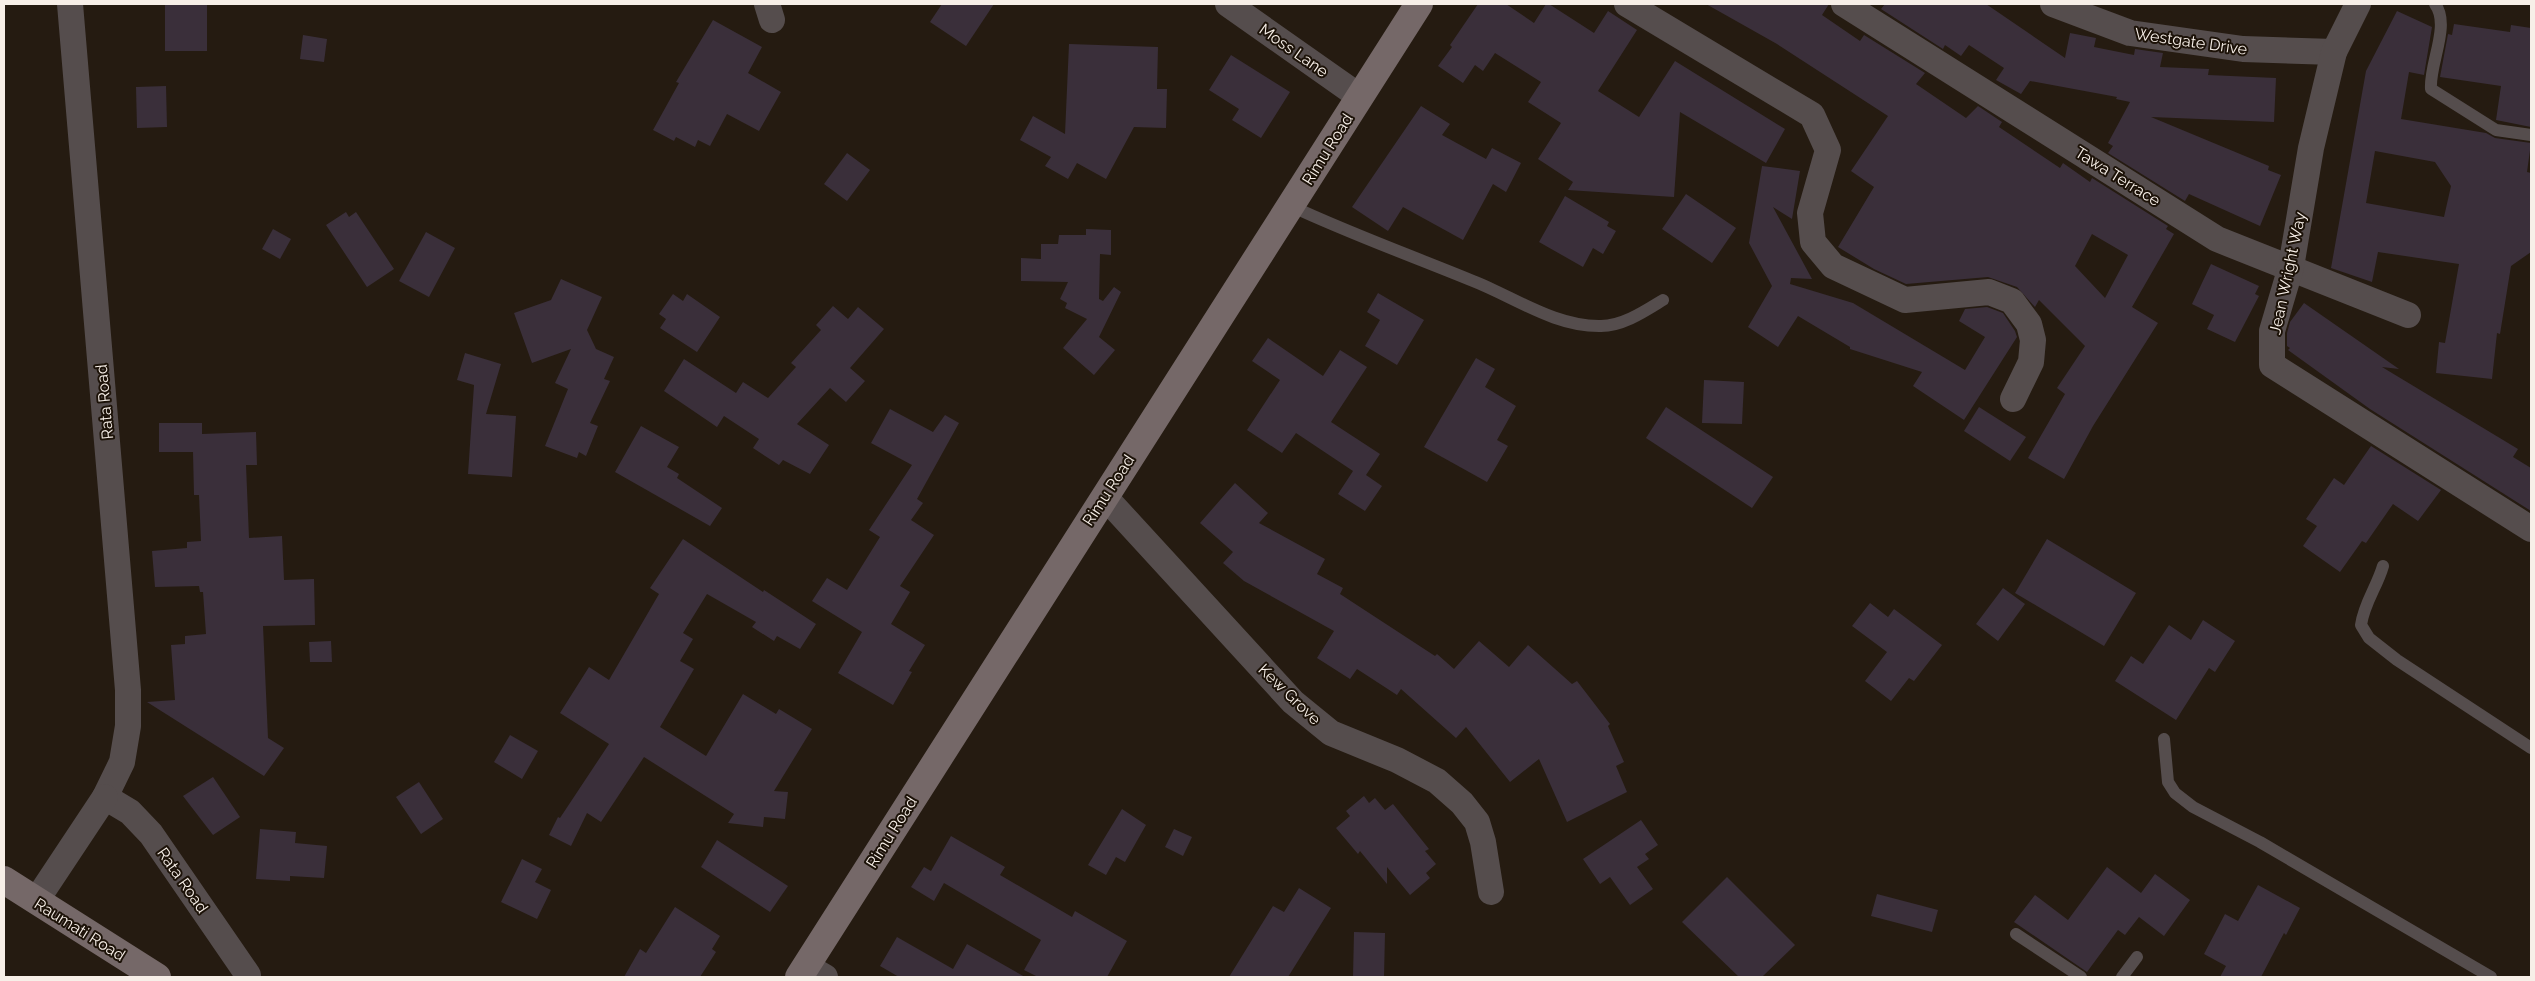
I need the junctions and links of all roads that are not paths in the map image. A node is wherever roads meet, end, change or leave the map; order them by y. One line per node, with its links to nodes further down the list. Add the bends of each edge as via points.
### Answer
1 (70, 4): 22 (street, Rata Road, via 128,690 128,726 122,762)
2 (1228, 4): 10 (street, Moss Lane)
3 (1419, 4): 10 (main road, Rimu Road)
4 (1627, 4): 16 (street, via 1812,114 1828,150 1810,214 1813,242 1833,266 1905,300 1989,292 2012,301 2029,324 2033,340 2031,362)
5 (1844, 4): 13 (street, Tawa Terrace, via 2217,238)
6 (2054, 4): 9 (street, Westgate Drive, via 2130,33 2243,49)
7 (2358, 4): 9 (street, Jean Wright Way)
8 (2435, 4): 11 (lane, via 2440,10 2439,40 2430,88 2496,130)
9 (2334, 52): 13 (street, Jean Wright Way, via 2311,148)
10 (1360, 97): 12 (main road, Rimu Road)
11 (2531, 135)
12 (1291, 206): 14 (lane, via 1386,248 1500,292 1561,321 1602,326 1634,317); 17 (main road, Rimu Road)
13 (2291, 267): 15 (street, Tawa Terrace); 18 (street, Jean Wright Way, via 2272,331 2272,365)
14 (1663, 300)
15 (2408, 315)
16 (2013, 399)
17 (1105, 497): 24 (street, Kew Grove, via 1293,702 1331,733 1397,760 1437,781 1462,803 1477,822); 28 (main road, Rimu Road)
18 (2531, 529)
19 (2383, 566): 21 (lane, via 2378,584 2363,611 2361,625 2369,638)
20 (2164, 738): 33 (lane, via 2168,782 2175,793 2193,807 2260,842)
21 (2531, 748)
22 (105, 797): 25 (street, Rata Road); 29 (street, Rata Road, via 130,812 151,834)
23 (4, 880): 25 (main road, Raumati Road)
24 (1491, 892)
25 (36, 901): 30 (main road, Raumati Road)
26 (2016, 934): 31 (lane)
27 (2138, 957): 32 (lane)
28 (810, 973)
29 (248, 975)
30 (157, 977)
31 (2081, 977)
32 (2122, 977)
33 (2491, 977)

